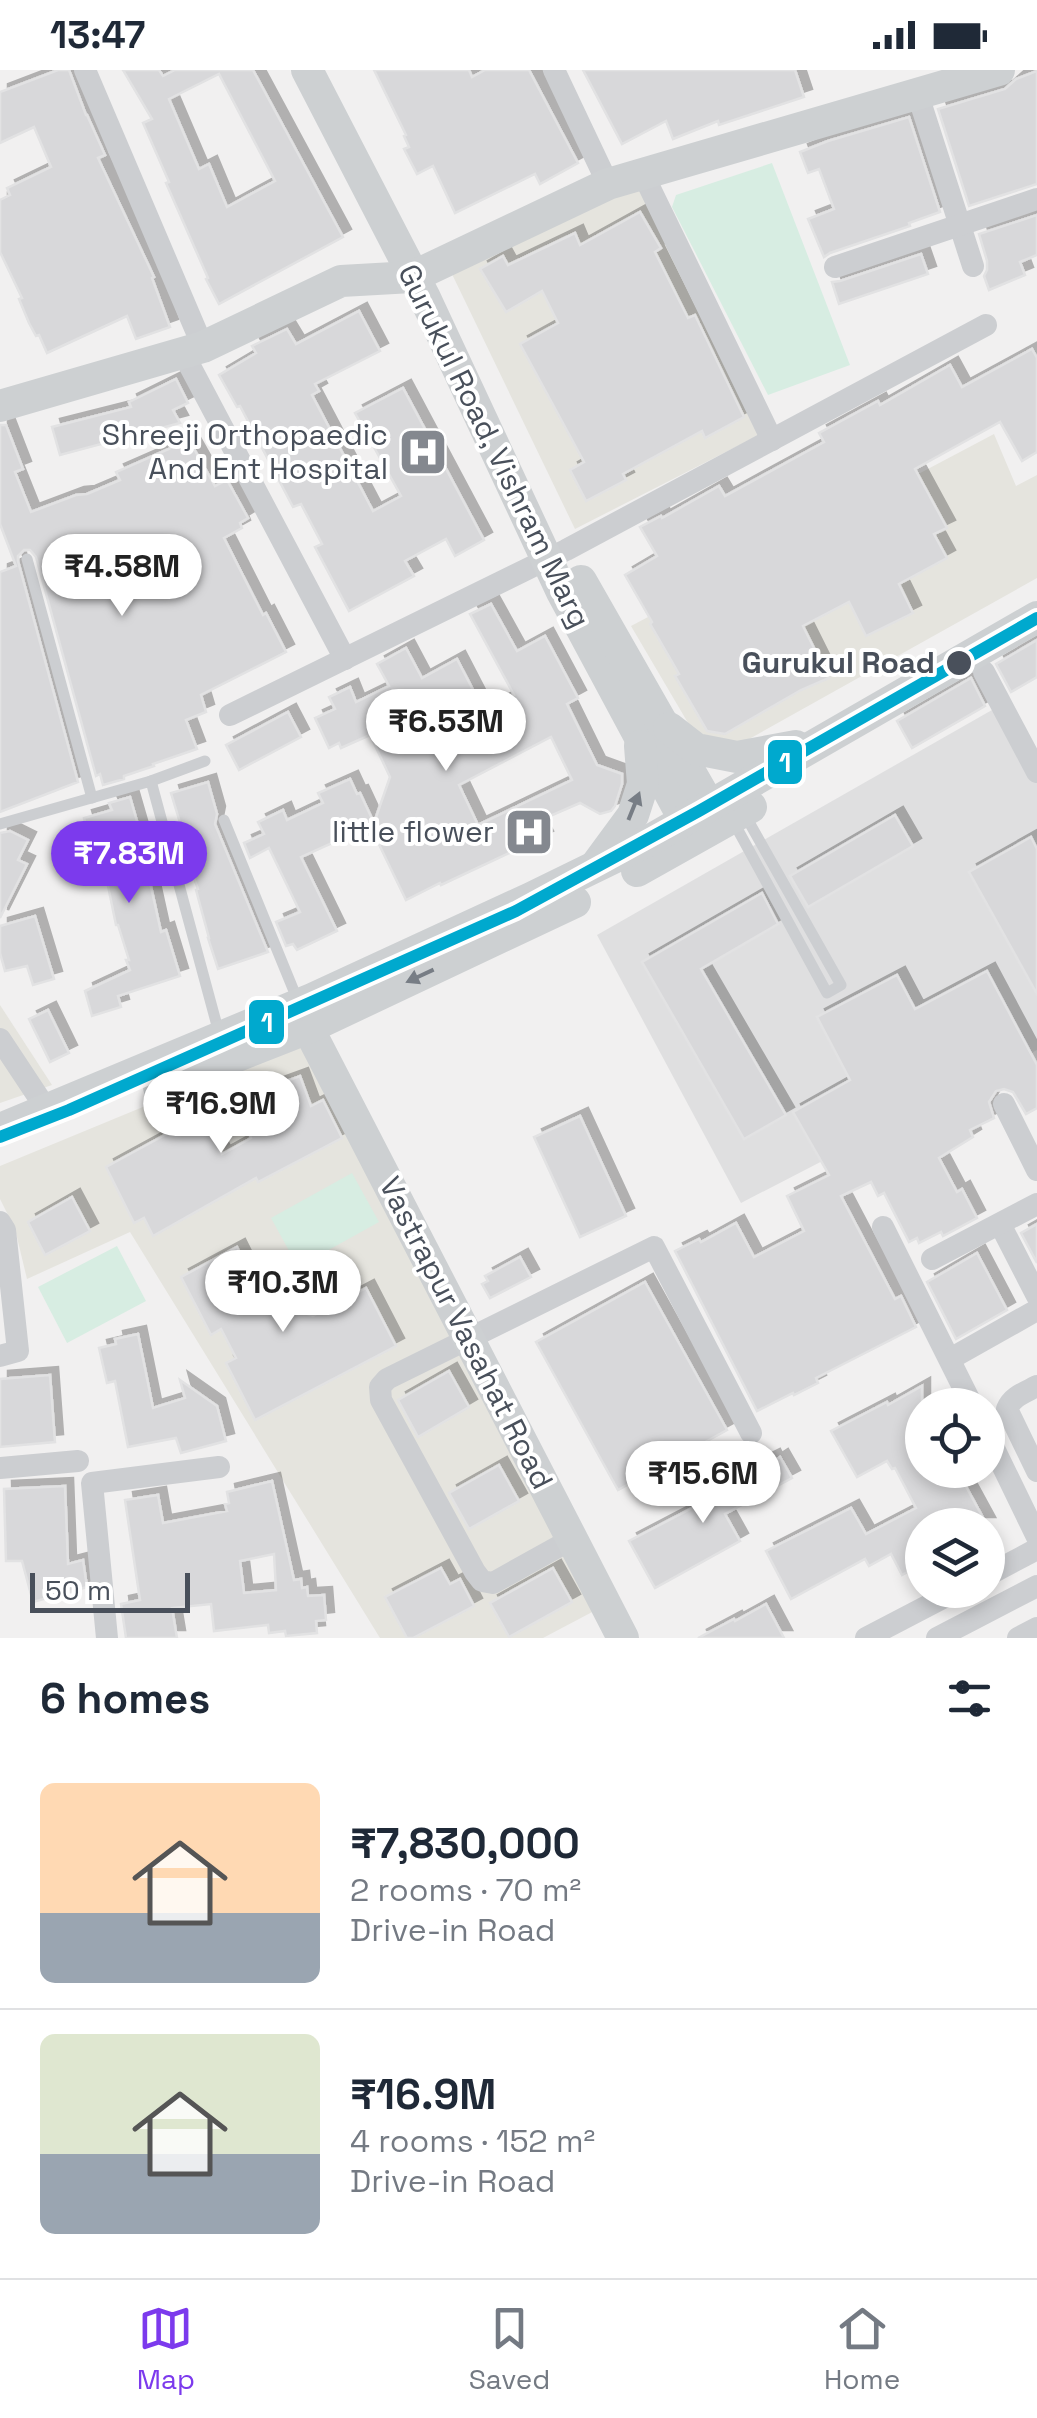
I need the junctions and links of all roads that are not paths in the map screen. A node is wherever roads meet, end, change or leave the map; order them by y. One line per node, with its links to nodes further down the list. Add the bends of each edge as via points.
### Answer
1 (85, 70): 15 (street)
2 (307, 70): 13 (street, Gurukul Road, Vishram Marg)
3 (330, 70): 13 (street, Gurukul Road, Vishram Marg)
4 (554, 70): 8 (street)
5 (998, 70): 6 (street)
6 (917, 92): 7 (street); 10 (street)
7 (642, 174): 8 (street); 17 (street)
8 (608, 184): 13 (street)
9 (1037, 198): 10 (street)
10 (959, 224): 11 (street); 12 (street)
11 (973, 266)
12 (835, 268)
13 (421, 272): 15 (street, via 341,281); 18 (street, Gurukul Road, Vishram Marg)
14 (986, 326): 17 (street)
15 (193, 350): 16 (street); 22 (street)
16 (0, 406)
17 (772, 440): 18 (street)
18 (556, 555): 22 (street); 25 (street, Gurukul Road, Vishram Marg)
19 (27, 559): 30 (lane)
20 (1037, 617): 26 (street)
21 (1037, 643): 23 (street)
22 (344, 659): 24 (street)
23 (984, 672): 28 (street); 32 (street)
24 (230, 716)
25 (650, 729): 26 (street, via 737,757); 32 (street, Gurukul Road, Vishram Marg); 34 (street, one-way to 25, via 633,815)
26 (819, 742): 32 (street)
27 (205, 761): 29 (lane)
28 (1037, 772)
29 (151, 781): 30 (lane); 36 (lane)
30 (92, 798): 33 (lane)
31 (224, 820): 35 (lane)
32 (714, 820): 32 (lane, via 840,985 827,993); 34 (street, via 652,838); 35 (street, one-way to 35, via 663,858 558,910)
33 (0, 824)
34 (594, 867): 35 (street)
35 (304, 1016): 36 (street); 41 (street, via 214,1065); 50 (street, Vastrapur Vasahat Road)
36 (220, 1038): 39 (street)
37 (0, 1039): 39 (street)
38 (1004, 1104): 42 (street)
39 (47, 1110): 40 (street)
40 (0, 1129)
41 (0, 1153)
42 (1037, 1170)
43 (1037, 1204): 45 (street)
44 (0, 1222): 51 (street, via 18,1350)
45 (1000, 1224): 47 (street); 48 (street)
46 (882, 1227): 52 (street)
47 (932, 1259)
48 (1037, 1296)
49 (1037, 1310): 52 (street)
50 (469, 1337): 55 (street, via 654,1247); 62 (street, Vastrapur Vasahat Road); 62 (street, via 387,1380 381,1400 482,1581 493,1583)
51 (0, 1356)
52 (950, 1359): 54 (street)
53 (1037, 1386): 60 (street, via 1007,1408)
54 (964, 1388)
55 (751, 1432)
56 (78, 1461): 58 (street)
57 (219, 1467): 68 (street, via 92,1483)
58 (0, 1468)
59 (1005, 1471): 61 (street)
60 (1037, 1471)
61 (1037, 1538)
62 (572, 1539): 69 (street, Vastrapur Vasahat Road)
63 (1037, 1549): 64 (street)
64 (1005, 1565)
65 (1037, 1586): 71 (street)
66 (924, 1608): 70 (street)
67 (1037, 1628): 72 (street)
68 (106, 1638)
69 (623, 1638)
70 (866, 1638)
71 (937, 1638)
72 (1018, 1638)

